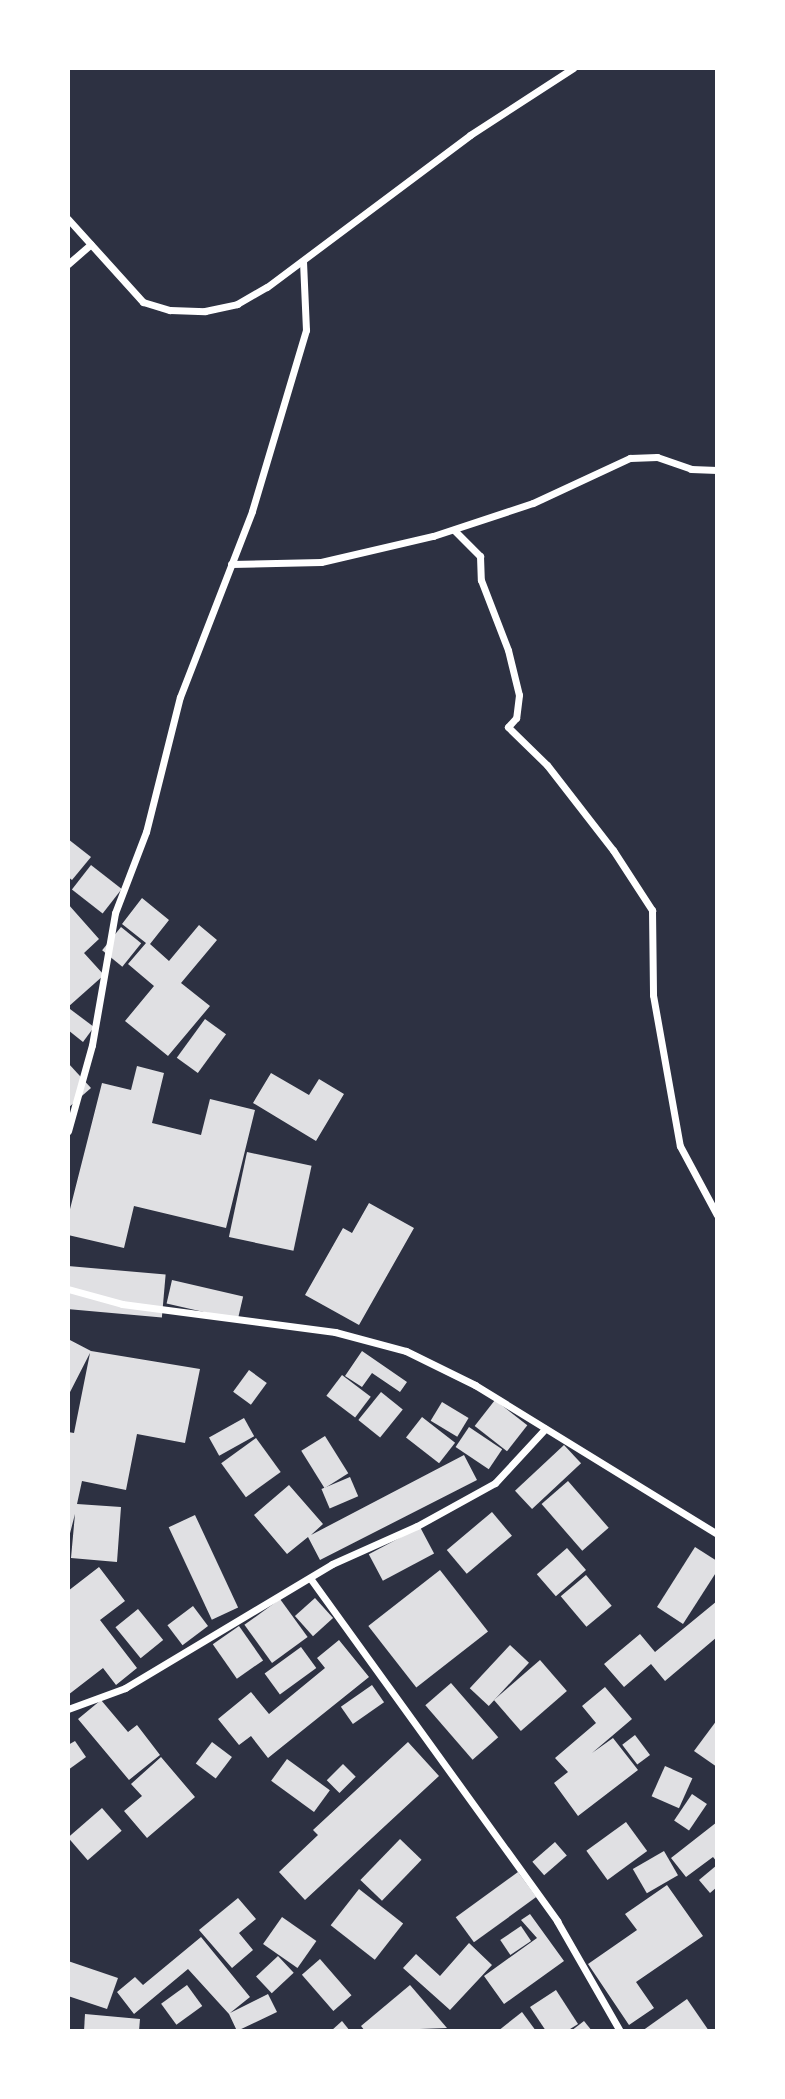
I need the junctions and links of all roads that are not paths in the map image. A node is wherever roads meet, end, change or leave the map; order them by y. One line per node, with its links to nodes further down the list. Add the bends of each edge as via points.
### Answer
1 (573, 68): 4 (street, via 470,135)
2 (68, 219): 3 (street)
3 (91, 244): 4 (street, via 143,302 170,310 205,311 237,304); 5 (street)
4 (303, 261): 8 (street, via 306,330)
5 (68, 264)
6 (717, 470): 7 (street, via 691,469 657,457 630,458 533,503)
7 (454, 530): 8 (street, via 321,562); 10 (street, via 480,556 481,580 509,650 519,695 516,718 508,727 547,765 613,849 652,910 653,995 680,1146)
8 (232, 564): 9 (street, via 180,696 146,832 115,913 92,1045)
9 (68, 1130)
10 (717, 1215)
11 (68, 1289): 12 (street, via 122,1304 335,1332 406,1351 475,1385)
12 (545, 1429): 13 (street); 14 (street, via 495,1483)
13 (717, 1534)
14 (310, 1578): 15 (street, via 125,1688); 16 (street, via 557,1921)
15 (68, 1709)
16 (620, 2031)

